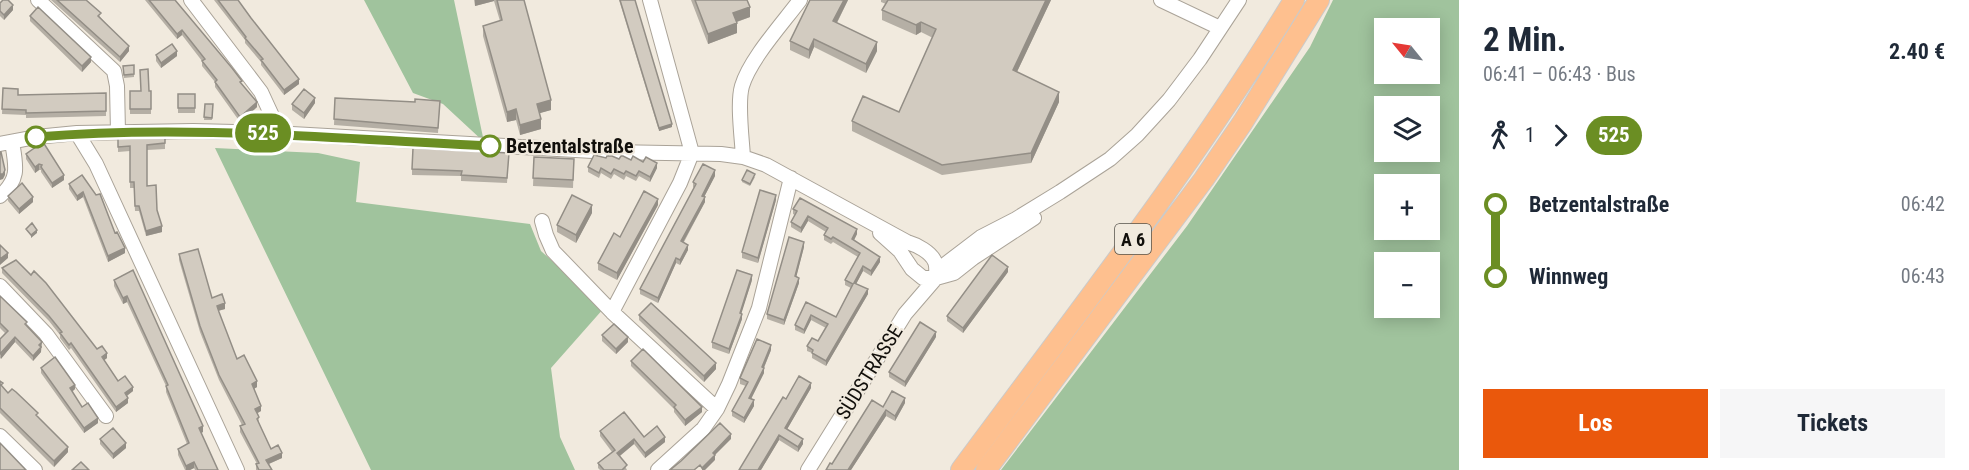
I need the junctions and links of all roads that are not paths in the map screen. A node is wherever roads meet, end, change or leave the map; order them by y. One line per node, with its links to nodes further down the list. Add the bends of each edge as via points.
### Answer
1 (38, 0): 10 (street, via 114,71)
2 (191, 0): 11 (street, via 261,93 273,118)
3 (650, 0): 14 (street)
4 (800, 0): 15 (street, via 759,55 742,86)
5 (1161, 0): 9 (street)
6 (1239, 0): 9 (street, SÜDSTRASSE)
7 (1294, 0): 30 (highway, A 6, via 1195,153)
8 (1319, 0): 31 (highway, A 6, via 1204,179)
9 (1220, 28): 20 (street, SÜDSTRASSE, via 1169,100 1096,176 954,273)
10 (118, 132): 11 (street); 12 (street)
11 (274, 133): 14 (street)
12 (77, 134): 13 (street); 27 (street, via 96,164)
13 (6, 143): 17 (street, via 16,165 15,176)
14 (692, 153): 15 (street); 22 (street)
15 (743, 157): 16 (street)
16 (791, 178): 18 (street); 23 (street, via 759,309)
17 (0, 196)
18 (863, 218): 20 (street, via 900,251 922,278); 20 (street, via 916,244 935,262)
19 (542, 221): 22 (street, via 553,251)
20 (936, 278): 29 (street, SÜDSTRASSE, via 905,314)
21 (0, 286): 24 (street, via 46,334)
22 (612, 312): 23 (street)
23 (717, 409): 28 (street, via 703,429)
24 (106, 416)
25 (0, 436): 26 (street)
26 (34, 470)
27 (237, 470)
28 (658, 470)
29 (808, 470)
30 (961, 470)
31 (986, 470)

